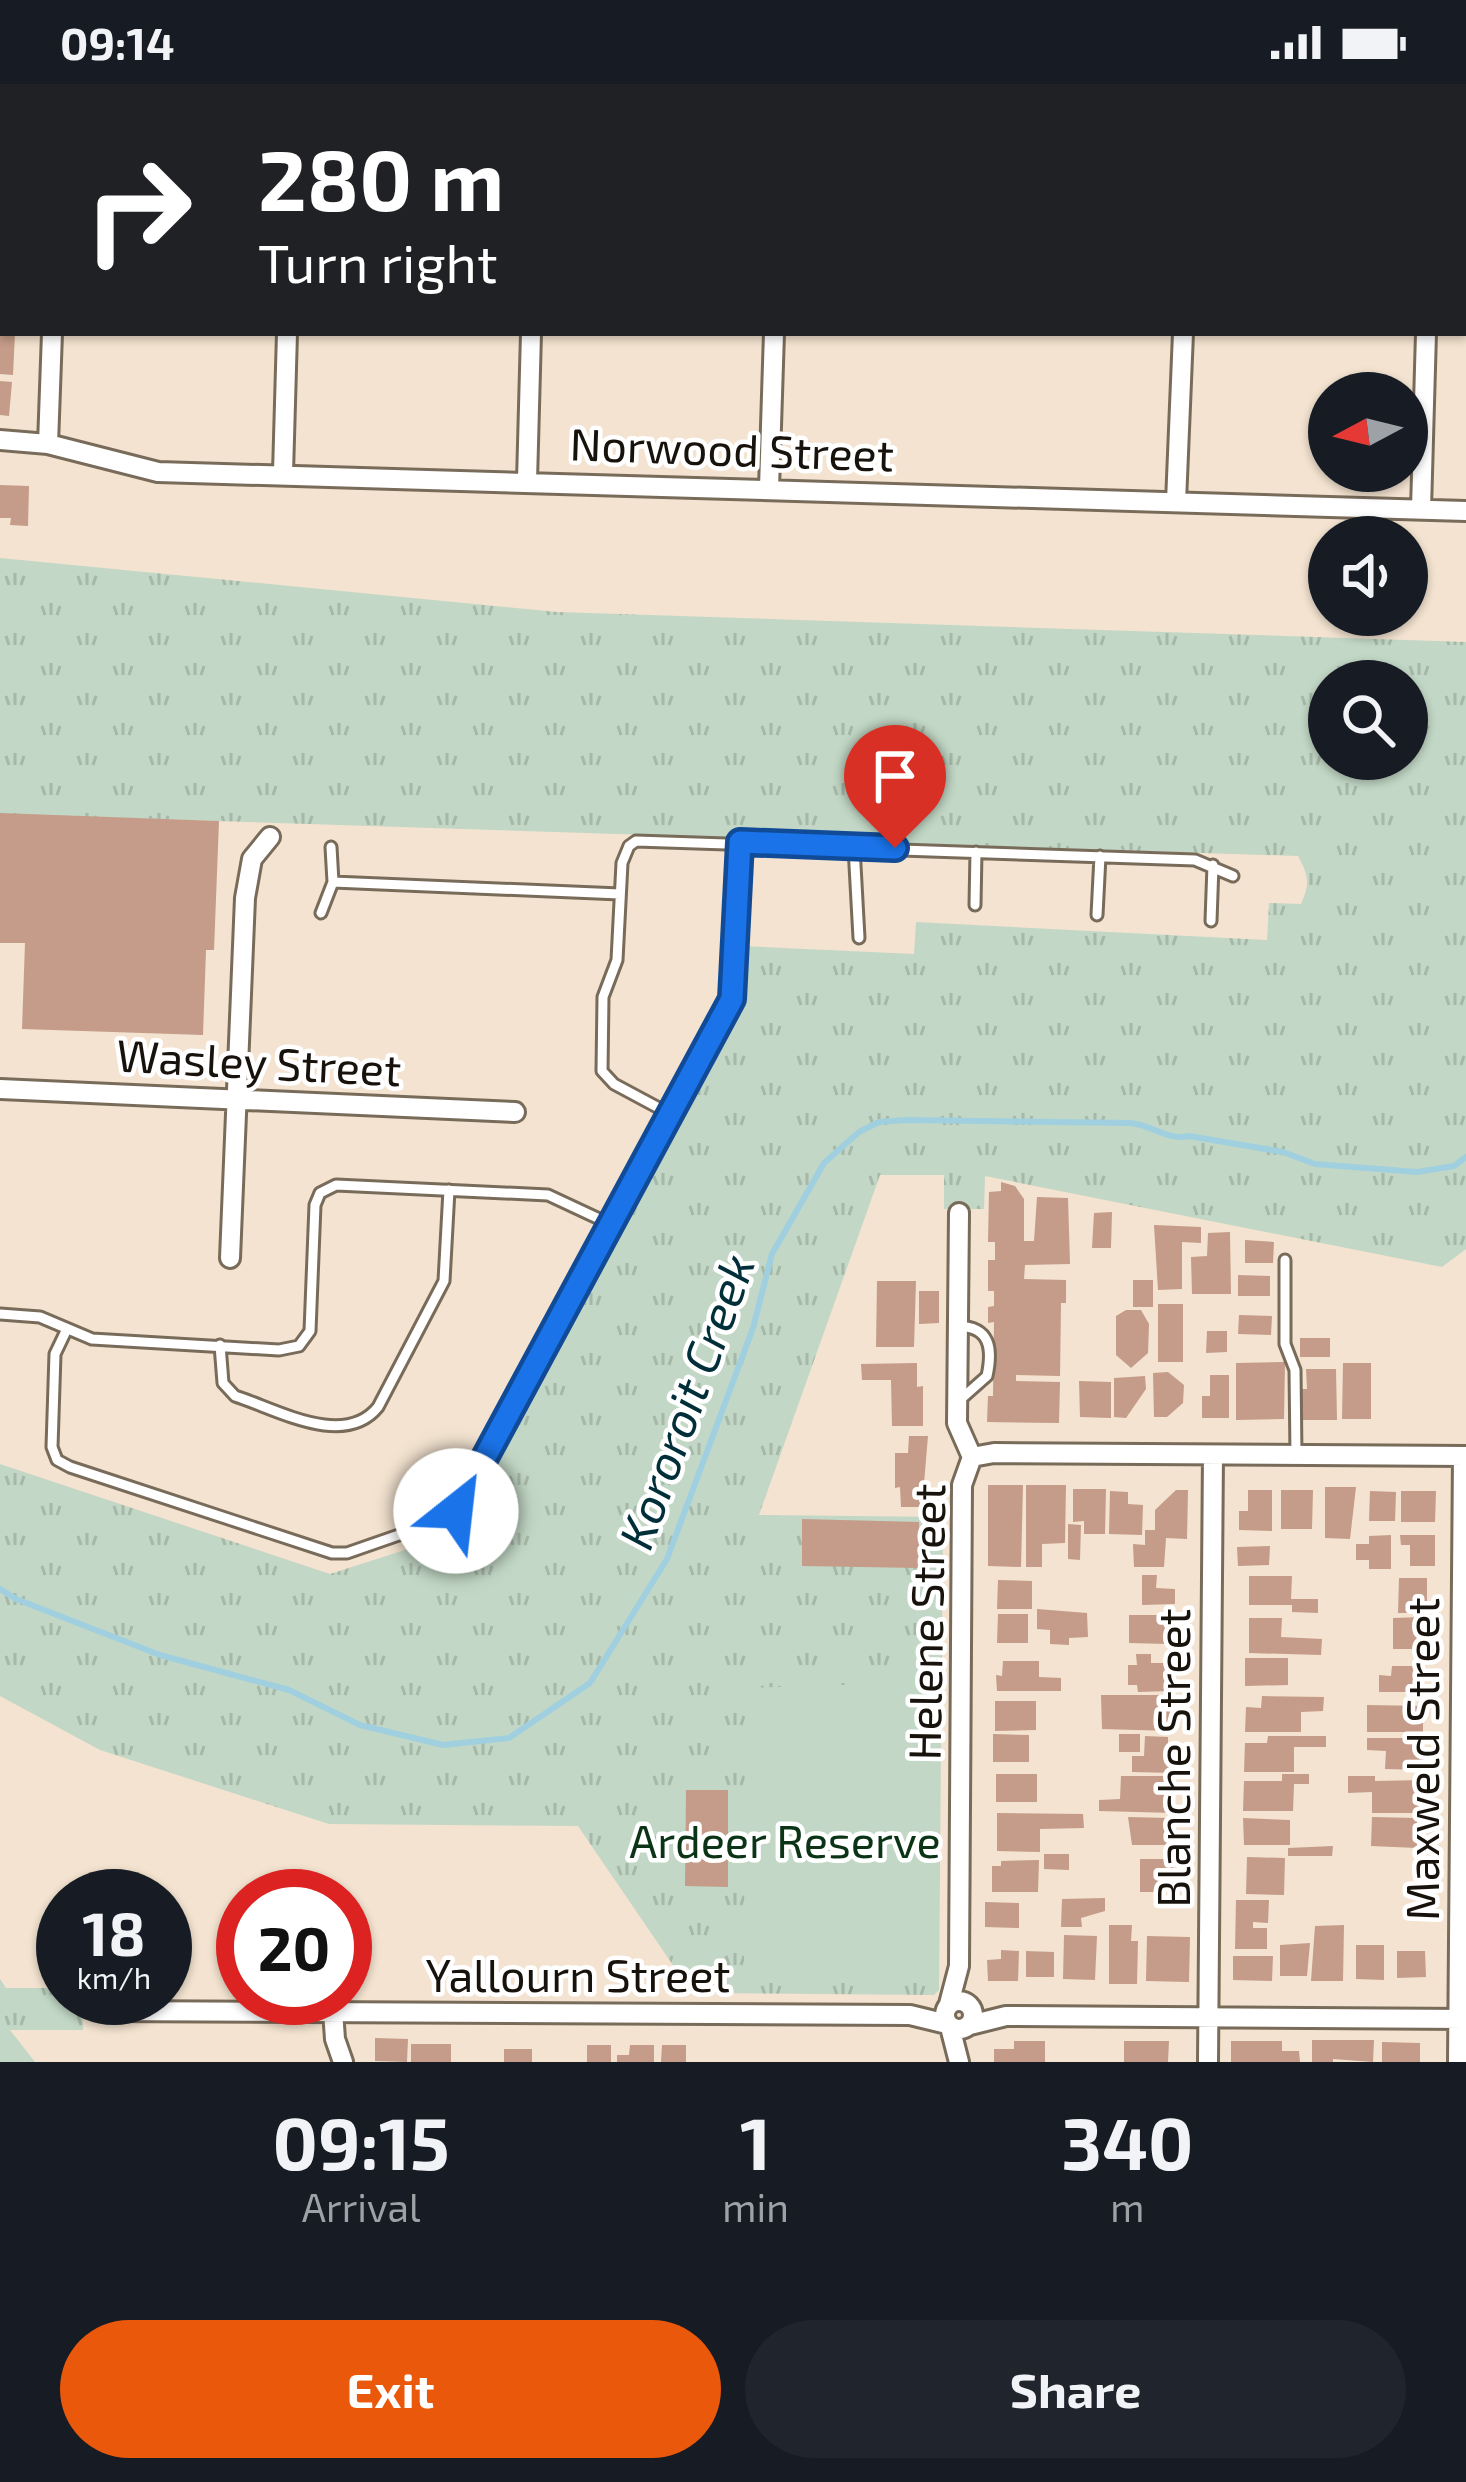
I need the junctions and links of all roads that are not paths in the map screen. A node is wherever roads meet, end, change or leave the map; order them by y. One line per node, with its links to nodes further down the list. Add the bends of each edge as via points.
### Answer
1 (52, 336): 8 (street)
2 (287, 336): 9 (street)
3 (531, 336): 10 (street)
4 (774, 336): 11 (street)
5 (1183, 336): 12 (street)
6 (1426, 336): 13 (street)
7 (0, 440): 8 (street, Norwood Street)
8 (48, 444): 9 (street, Norwood Street, via 158,472)
9 (283, 473): 10 (street, Norwood Street)
10 (527, 481): 11 (street, Norwood Street)
11 (769, 488): 12 (street, Norwood Street)
12 (1176, 502): 13 (street, Norwood Street)
13 (1421, 508): 14 (street, Norwood Street)
14 (1466, 511)
15 (270, 837): 31 (street, via 248,872)
16 (740, 842): 18 (lane); 24 (lane, via 636,841 624,854); 33 (lane, via 732,999)
17 (331, 847): 23 (lane)
18 (854, 847): 19 (lane); 29 (lane)
19 (976, 852): 20 (lane); 25 (lane)
20 (1100, 856): 21 (lane); 27 (lane)
21 (1213, 866): 22 (lane); 28 (lane)
22 (1233, 876)
23 (333, 882): 24 (lane); 26 (lane)
24 (620, 894): 33 (lane, via 617,960 603,997 602,1071)
25 (975, 905)
26 (321, 913)
27 (1097, 915)
28 (1211, 921)
29 (859, 938)
30 (0, 1089): 31 (street, Wasley Street)
31 (237, 1099): 32 (street, Wasley Street); 37 (street)
32 (514, 1112)
33 (670, 1114): 36 (lane)
34 (449, 1190): 36 (lane, via 556,1197); 42 (lane, via 327,1188 315,1204 310,1331 299,1346 280,1350); 42 (lane, via 444,1281 368,1418 335,1427 235,1396 221,1375)
35 (959, 1213): 40 (street, Helene Street)
36 (610, 1224): 41 (lane, via 456,1511 347,1553 57,1460 55,1354)
37 (230, 1258)
38 (1285, 1260): 45 (lane)
39 (0, 1314): 41 (lane, via 40,1318)
40 (958, 1326): 43 (street, Helene Street); 43 (lane, via 984,1332 990,1360 987,1376)
41 (66, 1331): 42 (lane)
42 (220, 1345)
43 (957, 1402): 47 (street, Helene Street, via 959,1435)
44 (1213, 1455): 45 (street); 47 (street); 50 (street, Blanche Street)
45 (1296, 1455): 46 (street)
46 (1465, 1456): 51 (street, Maxweld Street)
47 (972, 1457): 49 (street, Helene Street, via 962,1486)
48 (372, 2011): 49 (street, Yallourn Street)
49 (959, 2015): 50 (street, Yallourn Street)
50 (1209, 2017): 51 (street, Yallourn Street); 54 (street, Blanche Street)
51 (1462, 2019): 55 (street, Maxweld Street)
52 (341, 2025): 53 (street)
53 (345, 2062)
54 (1208, 2062)
55 (1458, 2062)

